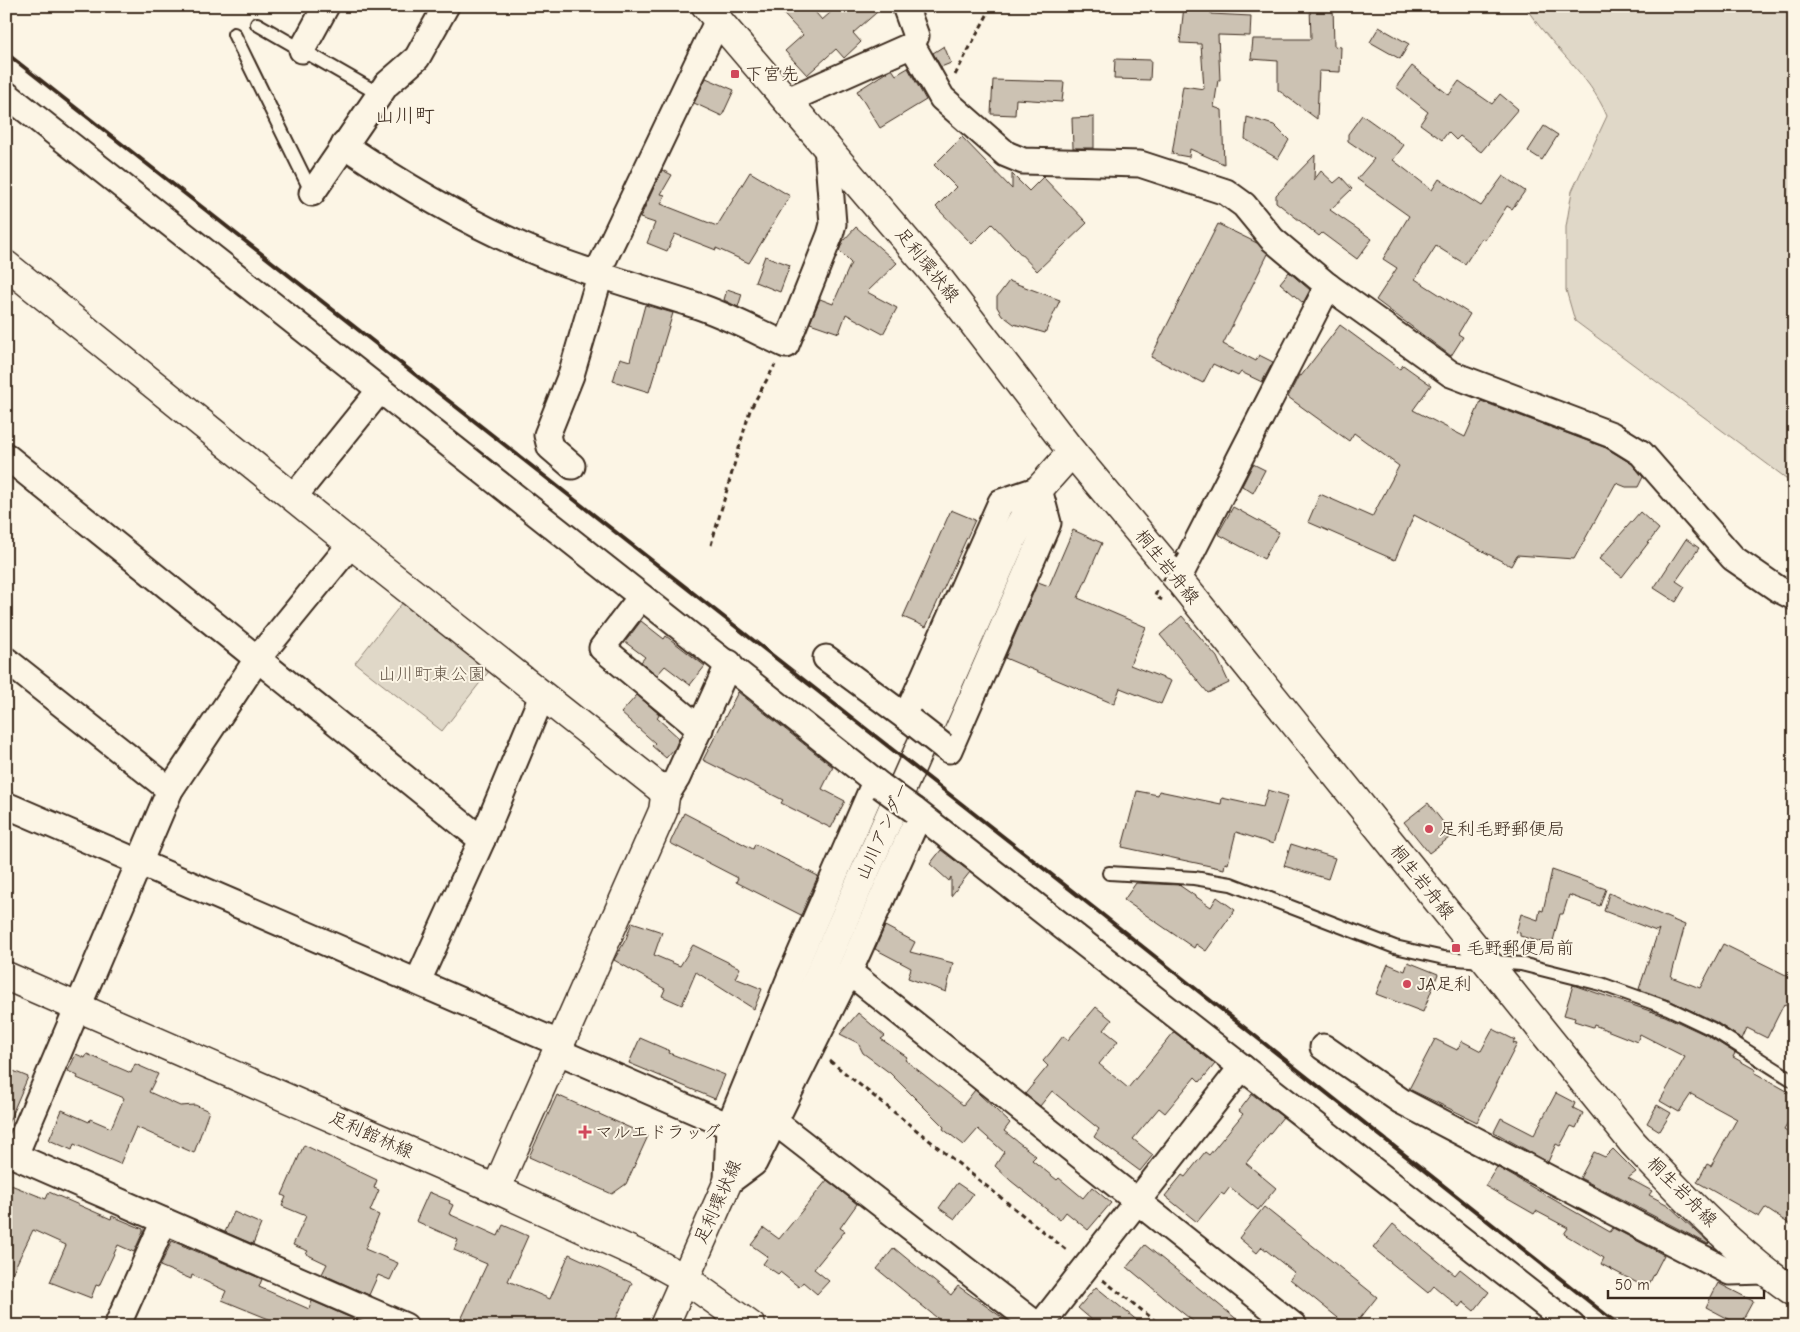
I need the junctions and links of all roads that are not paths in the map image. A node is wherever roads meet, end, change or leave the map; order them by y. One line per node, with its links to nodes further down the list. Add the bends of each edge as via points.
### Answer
1 (326, 6): 8 (street)
2 (446, 6): 10 (street, via 417,58)
3 (905, 6): 7 (street, via 916,36)
4 (712, 13): 11 (main road, 足利環状線); 16 (street, via 600,265)
5 (257, 24): 8 (lane)
6 (234, 34): 14 (lane)
7 (912, 45): 11 (street); 17 (street, via 942,98 1006,154 1024,161 1140,164 1226,192 1244,205 1272,239)
8 (302, 50): 10 (lane)
9 (6, 94): 18 (street)
10 (379, 94): 12 (street)
11 (788, 100): 13 (main road, 足利環状線)
12 (344, 145): 14 (street); 16 (street, via 402,184 486,228)
13 (827, 146): 16 (street, via 833,224 786,344 697,305); 19 (main road, 足利環状線, via 940,280)
14 (312, 193)
15 (6, 265): 23 (main road)
16 (599, 276): 21 (street, via 571,375 548,435 550,447)
17 (1328, 286): 25 (street); 27 (street, via 1451,374 1612,435 1641,454 1733,558)
18 (380, 390): 23 (street); 26 (street)
19 (1072, 452): 22 (main road); 25 (main road, 桐生岩舟線)
20 (6, 456): 28 (street)
21 (572, 466)
22 (1039, 489): 33 (street, via 1001,502); 33 (street, bridge, via 1048,523 948,750); 52 (main road, 山川アンダー, via 1013,537)
23 (294, 498): 24 (main road)
24 (351, 544): 28 (street); 32 (main road)
25 (1173, 571): 43 (main road, 桐生岩舟線)
26 (642, 597): 31 (street); 34 (street, via 602,648)
27 (1794, 597)
28 (258, 658): 36 (street); 40 (street)
29 (826, 658): 33 (street)
30 (6, 660): 36 (street)
31 (728, 663): 34 (street); 35 (street)
32 (542, 696): 37 (main road, via 661,789); 40 (street)
33 (908, 719)
34 (700, 729): 37 (street)
35 (878, 784): 39 (street, bridge); 52 (street, via 790,975)
36 (170, 790): 41 (street)
37 (665, 797): 49 (main road, via 663,811)
38 (6, 805): 41 (street)
39 (917, 812): 44 (street); 50 (street)
40 (482, 840): 46 (street)
41 (138, 862): 46 (street); 47 (street)
42 (1108, 873): 43 (lane, via 1194,878 1232,884 1394,947 1444,958)
43 (1486, 962): 51 (lane, via 1521,964 1600,984 1668,1008 1712,1029); 57 (main road, 桐生岩舟線, via 1633,1143 1686,1200)
44 (849, 972): 52 (street); 55 (street)
45 (6, 976): 47 (main road, 足利館林線)
46 (418, 981): 49 (street)
47 (78, 1007): 53 (street); 54 (main road, 足利館林線)
48 (1323, 1047): 57 (street, via 1401,1101 1730,1272)
49 (559, 1048): 52 (street); 54 (main road)
50 (1242, 1067): 55 (street); 66 (street)
51 (1794, 1081)
52 (752, 1124): 58 (main road, 足利環状線); 64 (street)
53 (11, 1154): 56 (street)
54 (496, 1189): 58 (main road, 足利館林線)
55 (1137, 1202): 64 (street); 65 (street)
56 (164, 1221): 60 (street); 61 (street)
57 (1764, 1271): 59 (main road, 桐生岩舟線)
58 (684, 1278): 62 (main road); 63 (main road, 足利館林線)
59 (1794, 1292)
60 (117, 1326)
61 (405, 1326)
62 (664, 1326)
63 (751, 1326)
64 (1039, 1326)
65 (1294, 1326)
66 (1572, 1326)

